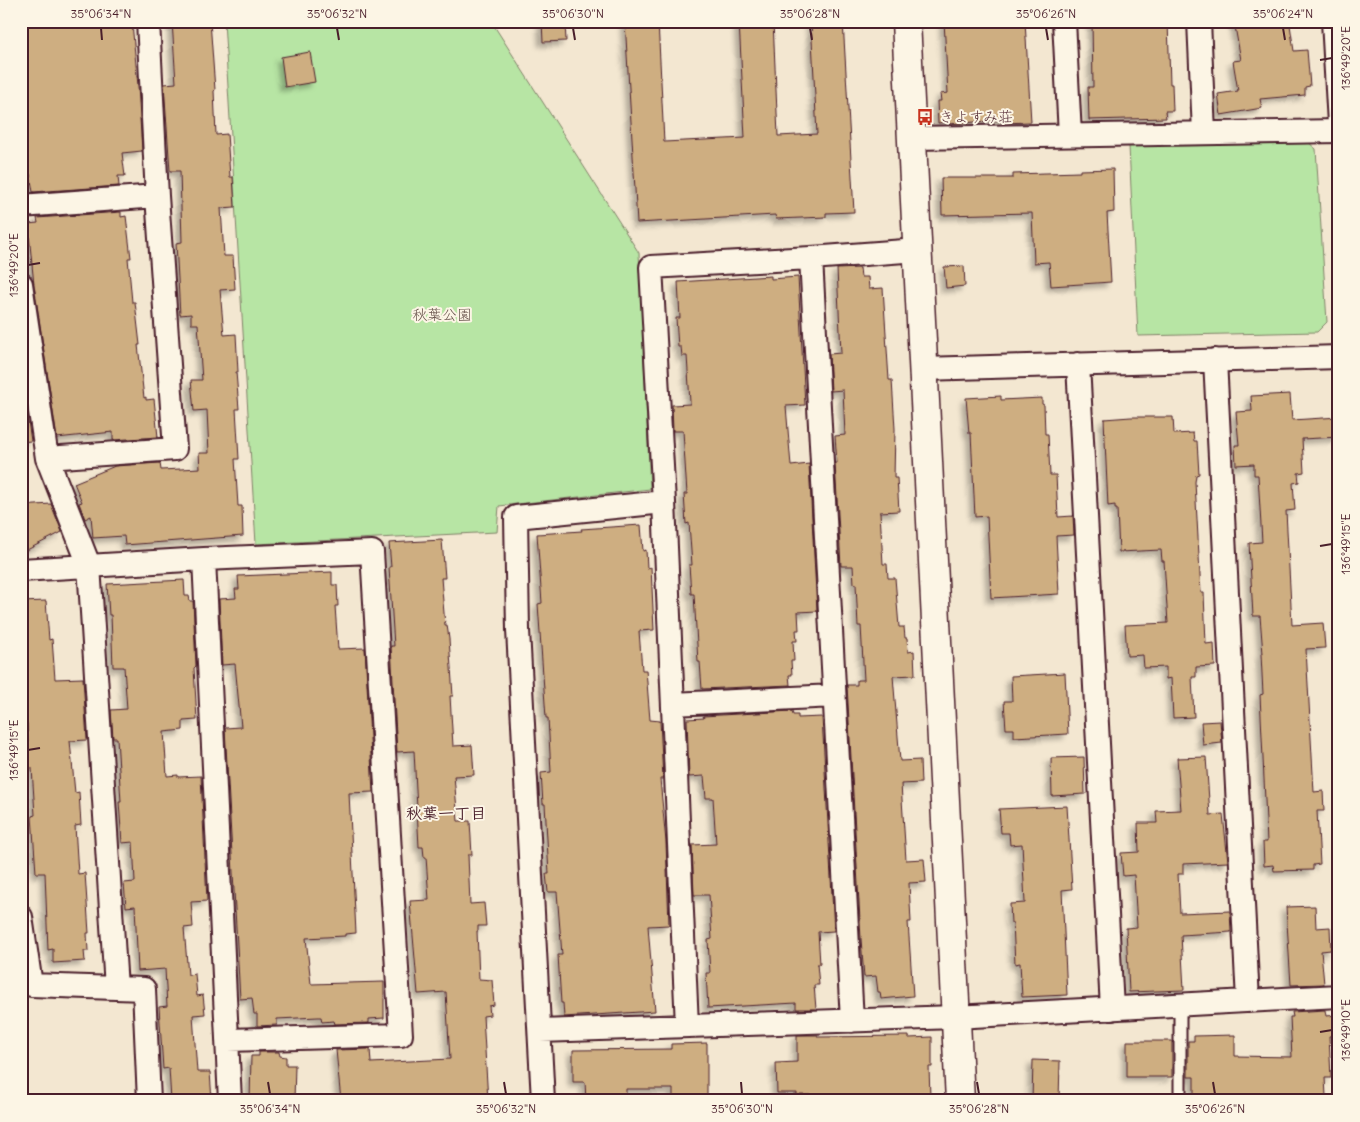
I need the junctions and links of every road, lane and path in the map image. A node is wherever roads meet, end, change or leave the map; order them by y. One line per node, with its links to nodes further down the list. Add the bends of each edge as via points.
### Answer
1 (148, 21): 11 (street)
2 (906, 21): 10 (street)
3 (1064, 21): 9 (street)
4 (1199, 21): 8 (street)
5 (1333, 21): 6 (street)
6 (1339, 124)
7 (1339, 131): 8 (street)
8 (1204, 133): 9 (street)
9 (1070, 135): 10 (street)
10 (912, 138): 13 (street)
11 (157, 196): 12 (street); 20 (street, via 175,449)
12 (21, 206)
13 (918, 250): 14 (street); 19 (street)
14 (811, 258): 21 (street, via 651,267); 25 (street)
15 (21, 284): 20 (street)
16 (1339, 357): 17 (street)
17 (1215, 360): 18 (street); 30 (street)
18 (1078, 364): 19 (street); 32 (street)
19 (924, 369): 33 (street)
20 (47, 458): 23 (street)
21 (664, 502): 26 (street); 36 (street, via 516,517 518,630)
22 (204, 558): 23 (street); 37 (street); 37 (street, via 372,552 401,1035)
23 (89, 565): 24 (street); 28 (street)
24 (21, 570)
25 (834, 696): 26 (street); 34 (street)
26 (673, 704): 35 (street)
27 (21, 917): 28 (street, via 31,985)
28 (116, 988): 38 (street, via 144,989)
29 (1339, 996): 30 (street)
30 (1248, 1001): 31 (street)
31 (1180, 1005): 32 (street); 42 (lane)
32 (1112, 1009): 33 (street)
33 (955, 1017): 34 (street); 41 (street)
34 (852, 1021): 35 (street)
35 (687, 1026): 36 (street)
36 (540, 1031): 40 (street)
37 (228, 1040): 39 (street)
38 (149, 1101)
39 (230, 1101)
40 (543, 1101)
41 (960, 1101)
42 (1180, 1101)

